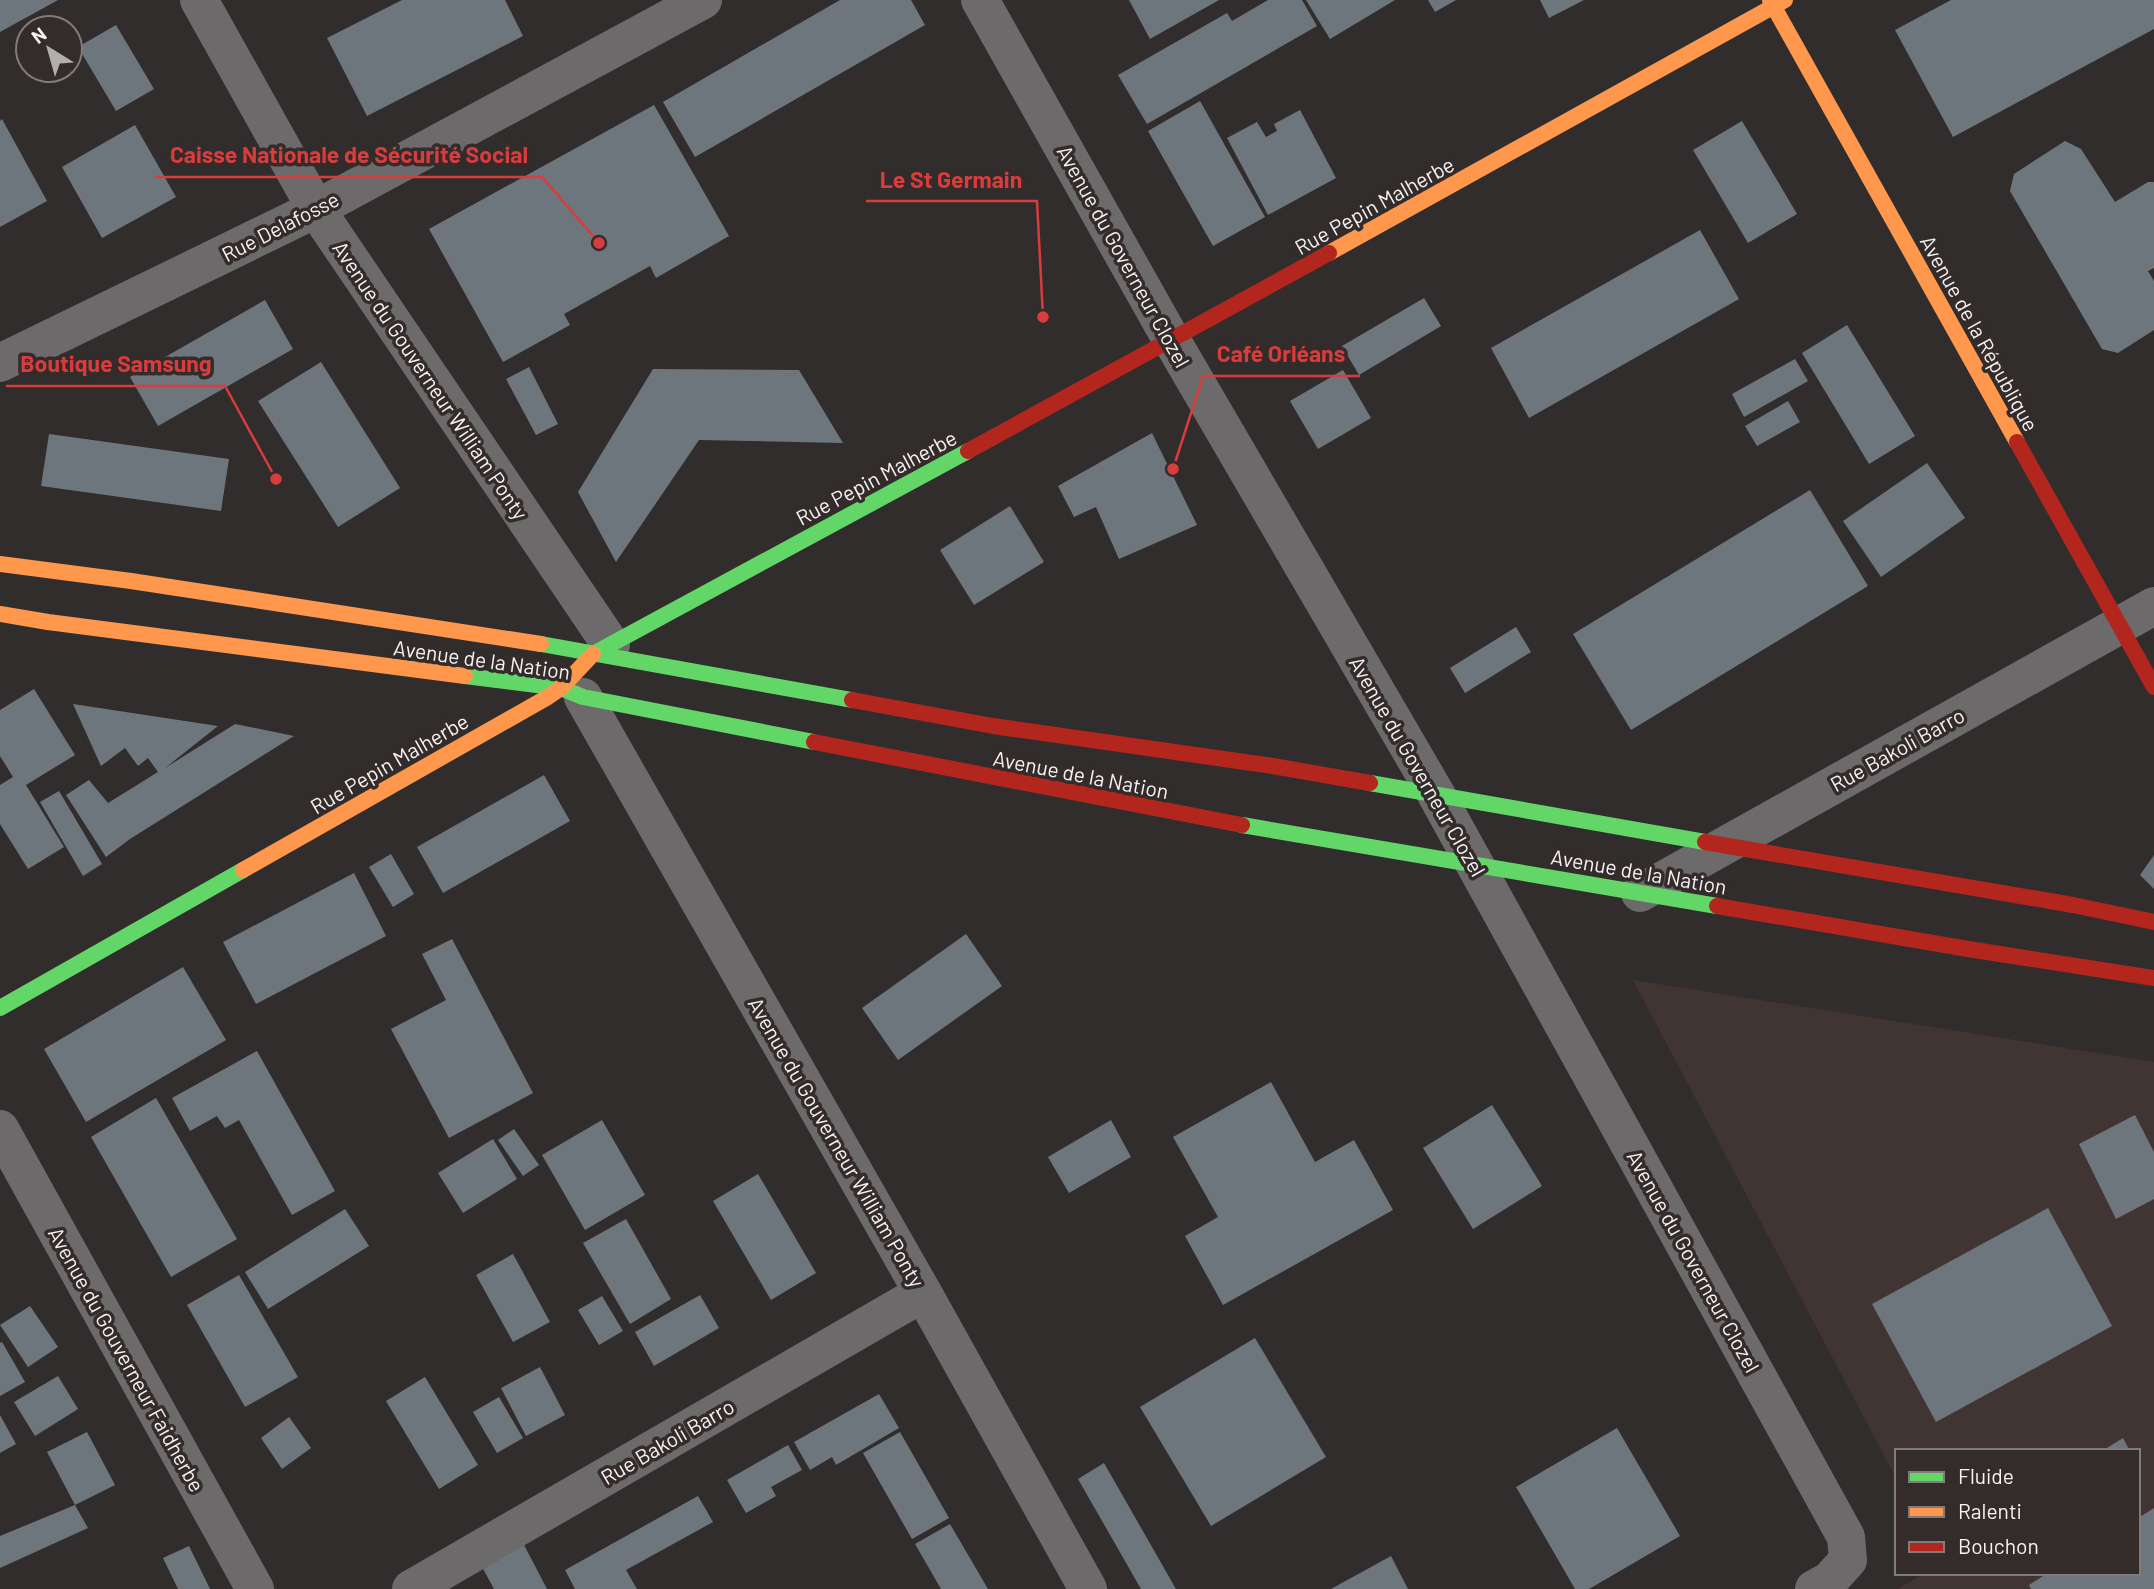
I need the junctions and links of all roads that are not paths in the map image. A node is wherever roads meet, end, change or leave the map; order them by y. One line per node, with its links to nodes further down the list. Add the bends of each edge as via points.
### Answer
1 (199, 0): 5 (street, Avenue du Gouverneur William Ponty)
2 (703, 0): 5 (street, Rue Delafosse)
3 (980, 0): 6 (street, Avenue du Governeur Clozel)
4 (1776, 2): 6 (main road, Rue Pepin Malherbe); 11 (main road, Avenue de la République)
5 (316, 209): 7 (street, Rue Delafosse); 12 (street, Avenue du Gouverneur William Ponty)
6 (1172, 341): 12 (main road, Rue Pepin Malherbe); 15 (street, Avenue du Governeur Clozel)
7 (0, 363)
8 (0, 564): 12 (main road, Avenue de la Nation)
9 (2154, 606): 11 (street, Rue Bakoli Barro)
10 (0, 614): 14 (main road, Avenue de la Nation)
11 (2119, 625): 13 (main road, Avenue de la République); 16 (street, Rue Bakoli Barro)
12 (603, 648): 14 (main road, Rue Pepin Malherbe); 15 (main road, Avenue de la Nation, via 993,726)
13 (2154, 687)
14 (572, 692): 17 (main road, Avenue de la Nation, via 1165,812); 21 (main road, Rue Pepin Malherbe); 23 (street, Avenue du Gouverneur William Ponty)
15 (1436, 794): 16 (main road, Avenue de la Nation); 17 (street, Avenue du Governeur Clozel)
16 (1724, 846): 18 (street, Rue Bakoli Barro); 19 (main road, Avenue de la Nation)
17 (1474, 864): 18 (main road, Avenue de la Nation); 27 (street, Avenue du Governeur Clozel, via 1846,1537 1848,1560 1830,1580)
18 (1640, 893): 20 (main road, Avenue de la Nation)
19 (2154, 922)
20 (2154, 978)
21 (0, 1008)
22 (0, 1129): 24 (street, Avenue du Gouverneur Faidherbe)
23 (923, 1293): 25 (street, Rue Bakoli Barro); 26 (street, Avenue du Gouverneur William Ponty)
24 (255, 1589)
25 (411, 1589)
26 (1088, 1589)
27 (1814, 1589)

